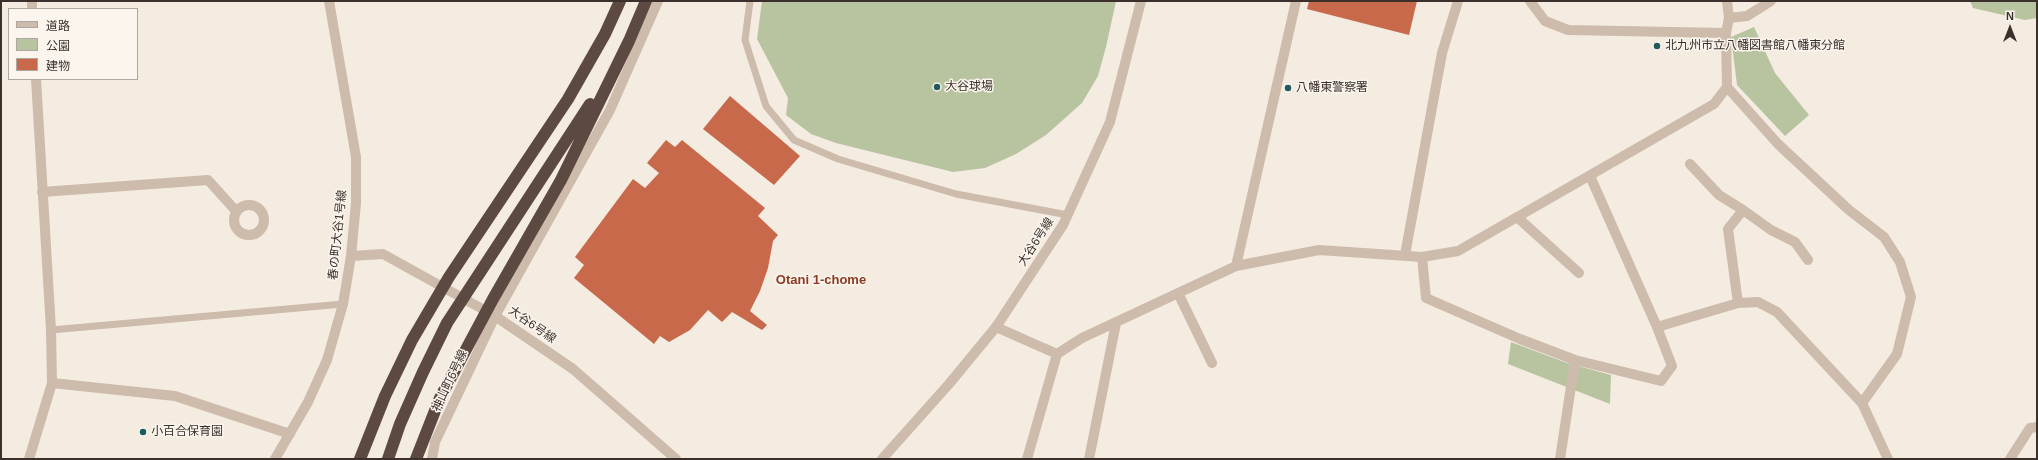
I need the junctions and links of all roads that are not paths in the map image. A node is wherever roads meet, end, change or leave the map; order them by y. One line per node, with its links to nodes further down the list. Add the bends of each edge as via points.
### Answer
1 (329, 1): 25 (street, 春の町大谷1号線, via 356,157 356,203)
2 (620, 1): 47 (highway, via 605,34 568,99 449,277 412,340 385,396)
3 (646, 1): 14 (highway)
4 (658, 1): 33 (street, 神山町6号線, via 610,110)
5 (750, 1): 22 (lane, via 745,40 766,106 794,140 838,159 956,194)
6 (1141, 1): 22 (street, 大谷6号線, via 1110,122)
7 (1296, 1): 28 (street)
8 (1458, 1): 24 (street, via 1442,53)
9 (1530, 1): 13 (street, via 1545,21 1568,30)
10 (1726, 1): 12 (street)
11 (1771, 1): 12 (street, via 1747,16)
12 (1729, 18): 13 (street)
13 (1726, 33): 16 (street)
14 (629, 41): 48 (highway, via 580,121 447,323 400,424); 49 (highway, via 560,180 440,398)
15 (36, 80): 19 (street)
16 (1727, 87): 18 (street, via 1714,104); 42 (street, via 1778,144 1849,210 1884,237 1900,262 1911,297 1897,354)
17 (1690, 164): 20 (street, via 1719,195)
18 (1590, 176): 23 (street); 36 (street)
19 (42, 192): 21 (street, via 208,180); 37 (street)
20 (1743, 210): 27 (street, via 1771,230 1795,242); 31 (street, via 1728,229)
21 (236, 211)
22 (1068, 215): 35 (street, 大谷6号線)
23 (1518, 217): 26 (street, via 1458,251); 29 (street)
24 (1405, 255): 26 (street); 28 (street, via 1319,250)
25 (351, 256): 32 (street, 春の町大谷1号線); 33 (street, 大谷6号線, via 383,254)
26 (1422, 257): 39 (street, via 1426,298)
27 (1808, 260)
28 (1236, 266): 30 (street)
29 (1579, 273)
30 (1178, 293): 34 (street); 40 (street)
31 (1738, 303): 36 (street); 42 (street, via 1758,302 1777,312)
32 (343, 304): 37 (lane); 44 (street, 春の町大谷1号線, via 327,360)
33 (495, 316): 50 (street, 神山町6号線, via 435,442); 51 (street, 大谷6号線, via 573,369)
34 (1116, 323): 38 (street, via 1082,338); 54 (street)
35 (996, 327): 38 (street); 52 (street, 大谷6号線)
36 (1657, 327): 39 (street, via 1672,366 1661,381)
37 (51, 330): 41 (street)
38 (1057, 354): 53 (street)
39 (1575, 360): 55 (street)
40 (1212, 363)
41 (52, 383): 44 (street, via 175,396); 45 (street)
42 (1862, 403): 56 (street)
43 (2037, 427): 57 (street, via 2030,428)
44 (290, 434): 46 (street, 春の町大谷1号線)
45 (29, 459)
46 (274, 459)
47 (360, 459)
48 (388, 459)
49 (416, 459)
50 (432, 459)
51 (676, 459)
52 (882, 459)
53 (1027, 459)
54 (1089, 459)
55 (1560, 459)
56 (1888, 459)
57 (2010, 459)

